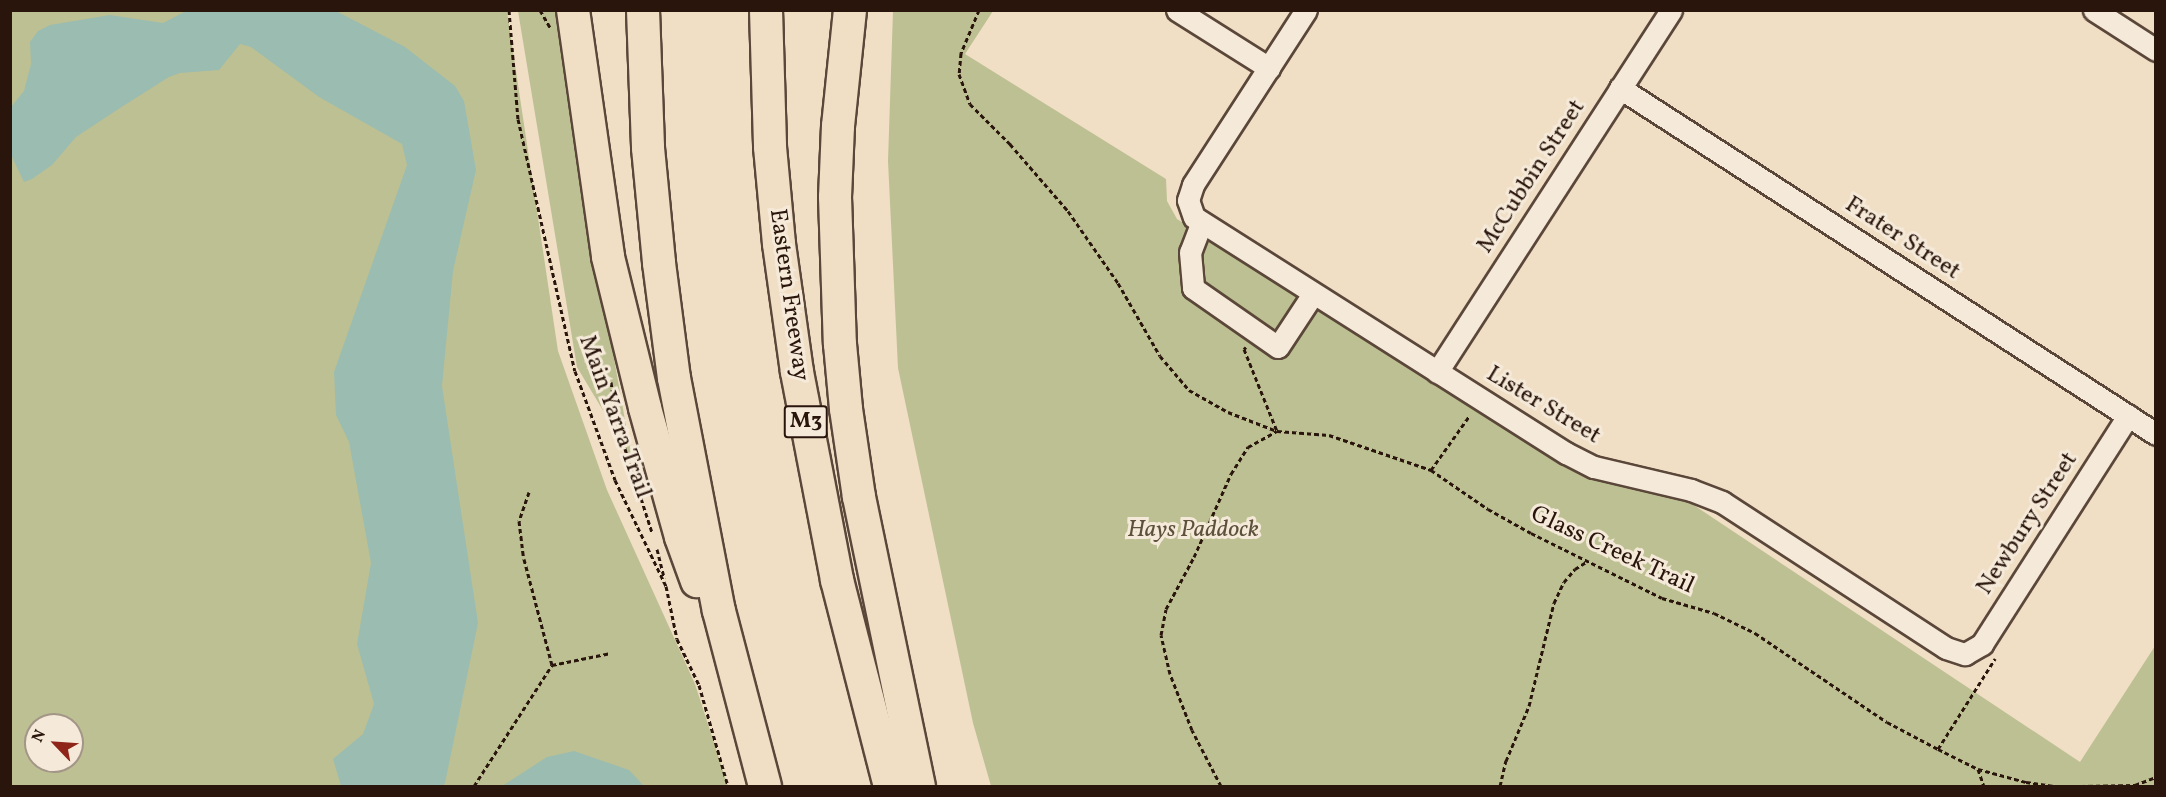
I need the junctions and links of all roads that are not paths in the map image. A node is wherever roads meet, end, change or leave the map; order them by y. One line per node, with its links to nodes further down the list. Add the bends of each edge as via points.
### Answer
1 (643, 10): 18 (highway, via 648,148 674,378 719,611)
2 (766, 10): 20 (highway, Eastern Freeway / M3, via 771,158 797,372 837,580)
3 (849, 10): 21 (highway, via 835,197 840,344 859,497)
4 (1177, 10): 10 (street)
5 (1306, 10): 10 (street)
6 (1671, 10): 11 (street, McCubbin Street)
7 (2094, 10): 9 (street)
8 (562, 21): 18 (highway, via 608,257 645,408 681,537)
9 (2156, 50)
10 (1269, 68): 12 (street, via 1193,185 1188,200 1190,210)
11 (1620, 88): 14 (street, McCubbin Street); 15 (street, Frater Street)
12 (1201, 224): 13 (street, Lister Street); 13 (street, via 1190,252 1193,288 1278,347)
13 (1313, 294): 14 (street, Lister Street)
14 (1437, 372): 17 (street, Lister Street, via 1594,467 1691,490 1722,502 1946,648)
15 (2128, 416): 16 (street, Frater Street); 17 (street, Newbury Street, via 1982,644)
16 (2156, 434)
17 (1965, 654)
18 (749, 729): 19 (highway)
19 (765, 786)
20 (890, 786)
21 (919, 786)

